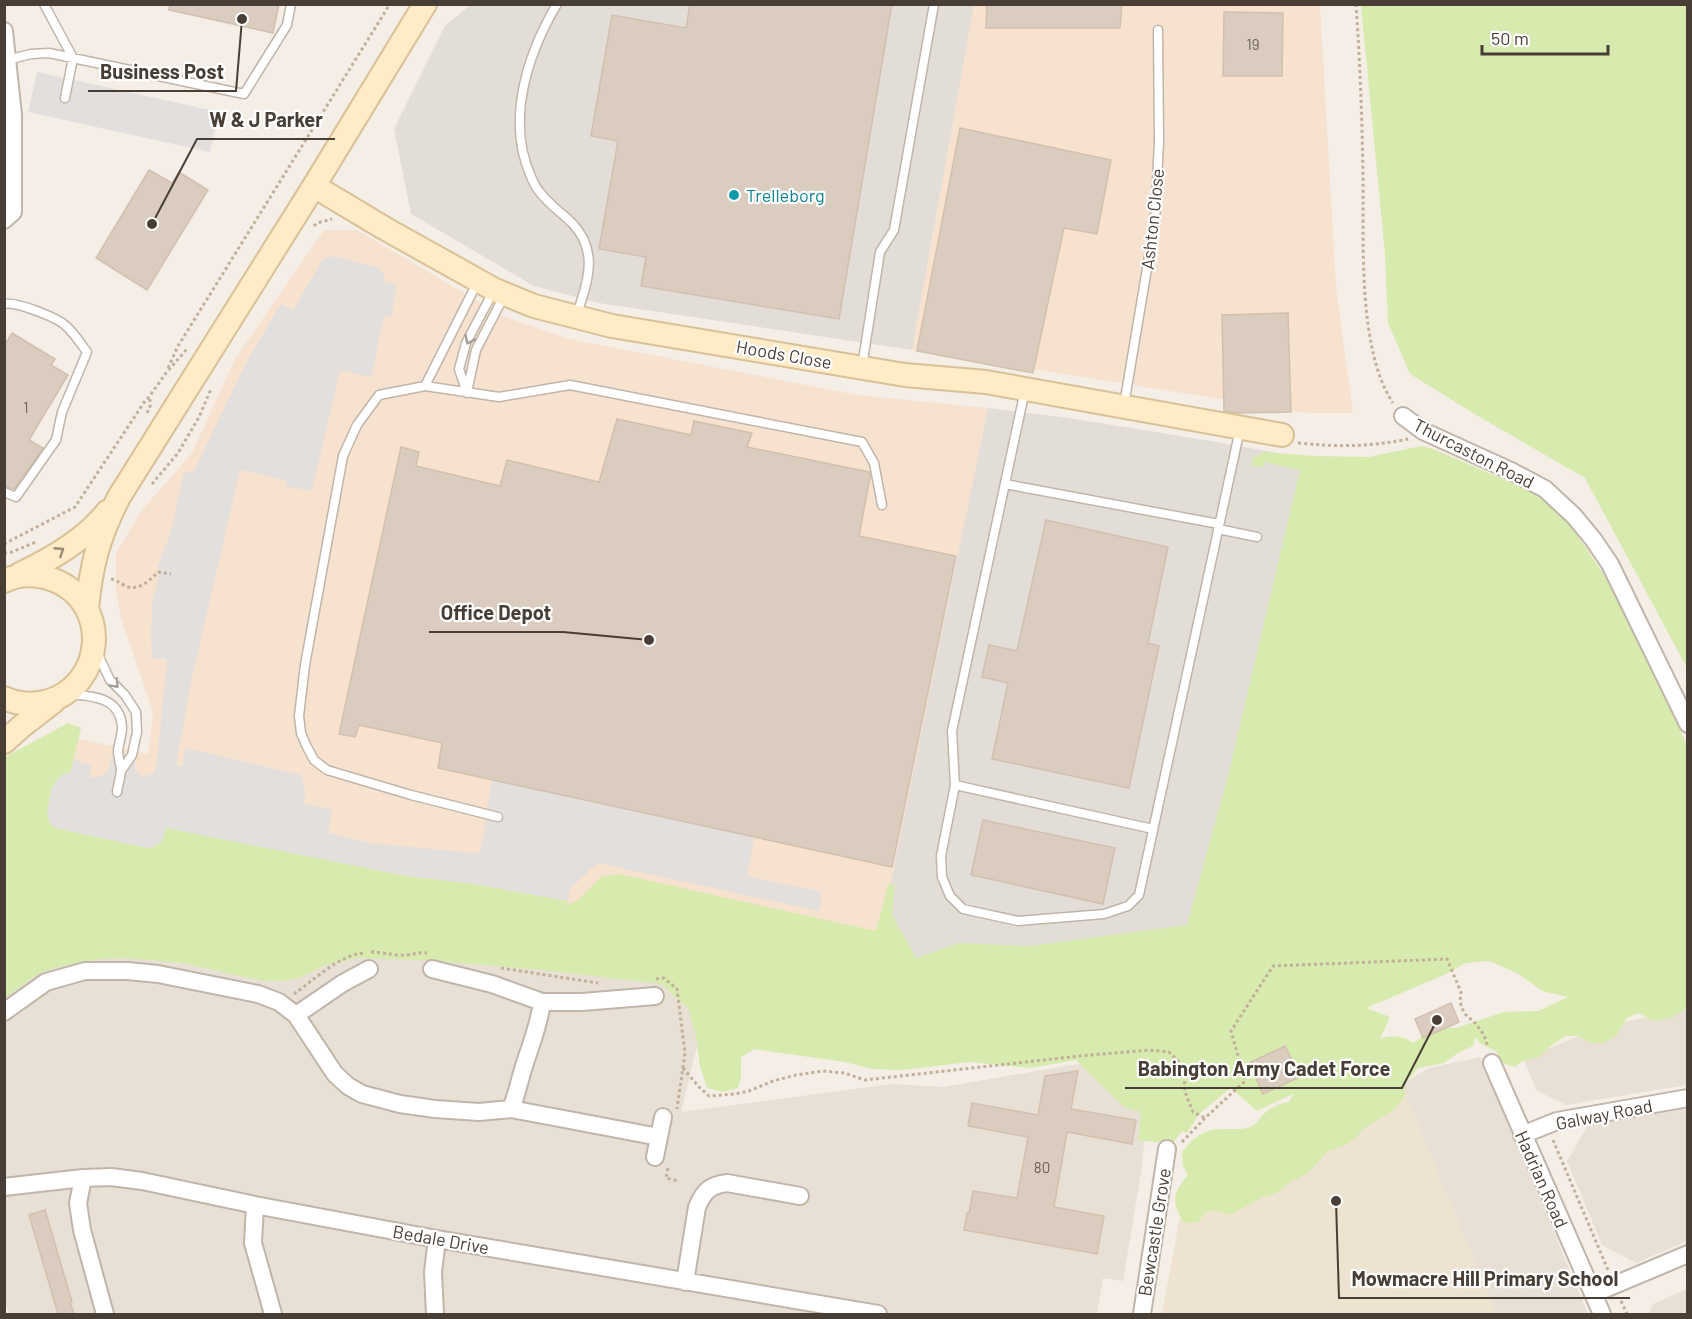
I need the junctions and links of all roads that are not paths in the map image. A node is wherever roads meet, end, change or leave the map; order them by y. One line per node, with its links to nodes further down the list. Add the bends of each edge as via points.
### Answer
1 (44, 4): 8 (lane)
2 (291, 4): 8 (lane, via 287,25 244,94)
3 (557, 4): 15 (lane, via 526,77 521,101 521,146 539,191 573,224 589,254 588,280)
4 (934, 4): 16 (lane, via 894,230 880,252)
5 (423, 6): 11 (street)
6 (1158, 30): 20 (lane, Ashton Close, via 1155,221)
7 (4, 31): 9 (street)
8 (73, 58): 9 (lane, via 49,53); 10 (lane)
9 (7, 60): 12 (street, via 13,115 13,213)
10 (65, 98)
11 (314, 186): 13 (street, Hoods Close); 26 (street)
12 (4, 220)
13 (493, 288): 15 (street, Hoods Close, via 534,306); 17 (lane); 19 (lane); 19 (lane, one-way to 19, via 466,343 459,369)
14 (4, 304): 25 (lane, via 31,309 66,325 87,352 62,412 56,440 16,497)
15 (576, 317): 16 (street, Hoods Close)
16 (862, 368): 18 (street, Hoods Close)
17 (425, 386): 19 (lane); 40 (lane, via 379,395 357,425 343,456 305,665 301,733 314,760 327,770)
18 (1026, 389): 20 (street, Hoods Close); 24 (lane)
19 (467, 393): 27 (lane, via 499,397 570,385 862,442 874,463)
20 (1124, 405): 22 (street, Hoods Close)
21 (1403, 416): 35 (street, Thurcaston Road, via 1423,431 1545,489 1574,516 1610,564)
22 (1240, 428): 23 (street, Hoods Close); 28 (lane)
23 (1282, 435)
24 (1005, 484): 28 (lane); 38 (lane, via 952,731)
25 (4, 492)
26 (119, 497): 30 (street, one-way to 26, via 78,540); 31 (street, via 94,557)
27 (882, 505)
28 (1218, 526): 29 (lane); 41 (lane)
29 (1257, 537)
30 (7, 580): 31 (street, via 27,575 45,577 77,595)
31 (87, 609): 32 (street)
32 (94, 631): 33 (street, via 89,667); 37 (lane, one-way to 37, via 110,680 136,712 132,755)
33 (61, 697): 34 (street, via 34,704); 36 (street); 37 (lane, via 89,696 111,703 119,713 122,728 118,752)
34 (4, 698)
35 (1688, 724)
36 (4, 742)
37 (121, 771): 39 (lane)
38 (955, 784): 41 (lane); 41 (lane, via 941,856 942,877 950,896 963,909 1018,921 1104,914 1128,906 1139,895)
39 (117, 792)
40 (498, 817)
41 (1153, 829)
42 (369, 969): 47 (street)
43 (432, 969): 45 (street)
44 (655, 996): 45 (street)
45 (542, 1002): 50 (street)
46 (4, 1012): 47 (street, via 46,982 85,971 128,970 258,994 279,1002)
47 (296, 1015): 50 (street, via 335,1074 362,1094 435,1109)
48 (1492, 1063): 52 (street, Hadrian Road)
49 (1688, 1098): 52 (street, Galway Road, via 1557,1121)
50 (512, 1109): 53 (street)
51 (663, 1117): 53 (street)
52 (1522, 1135): 63 (street, Hadrian Road)
53 (659, 1137): 55 (street)
54 (1167, 1149): 68 (street, Bewcastle Grove)
55 (655, 1157)
56 (83, 1178): 57 (street, Bedale Drive); 59 (street, Bedale Drive, via 142,1181); 64 (street, via 78,1203 82,1230)
57 (4, 1187)
58 (800, 1196): 62 (street, via 727,1183 707,1190 697,1207)
59 (255, 1205): 60 (street, Bedale Drive); 65 (street, via 253,1243)
60 (437, 1239): 62 (street, Bedale Drive); 66 (street, via 433,1272)
61 (1688, 1254): 63 (street)
62 (685, 1282): 67 (street, Bedale Drive)
63 (1593, 1294): 69 (street, Hadrian Road)
64 (105, 1314)
65 (273, 1314)
66 (435, 1314)
67 (878, 1314)
68 (1142, 1314)
69 (1602, 1314)

